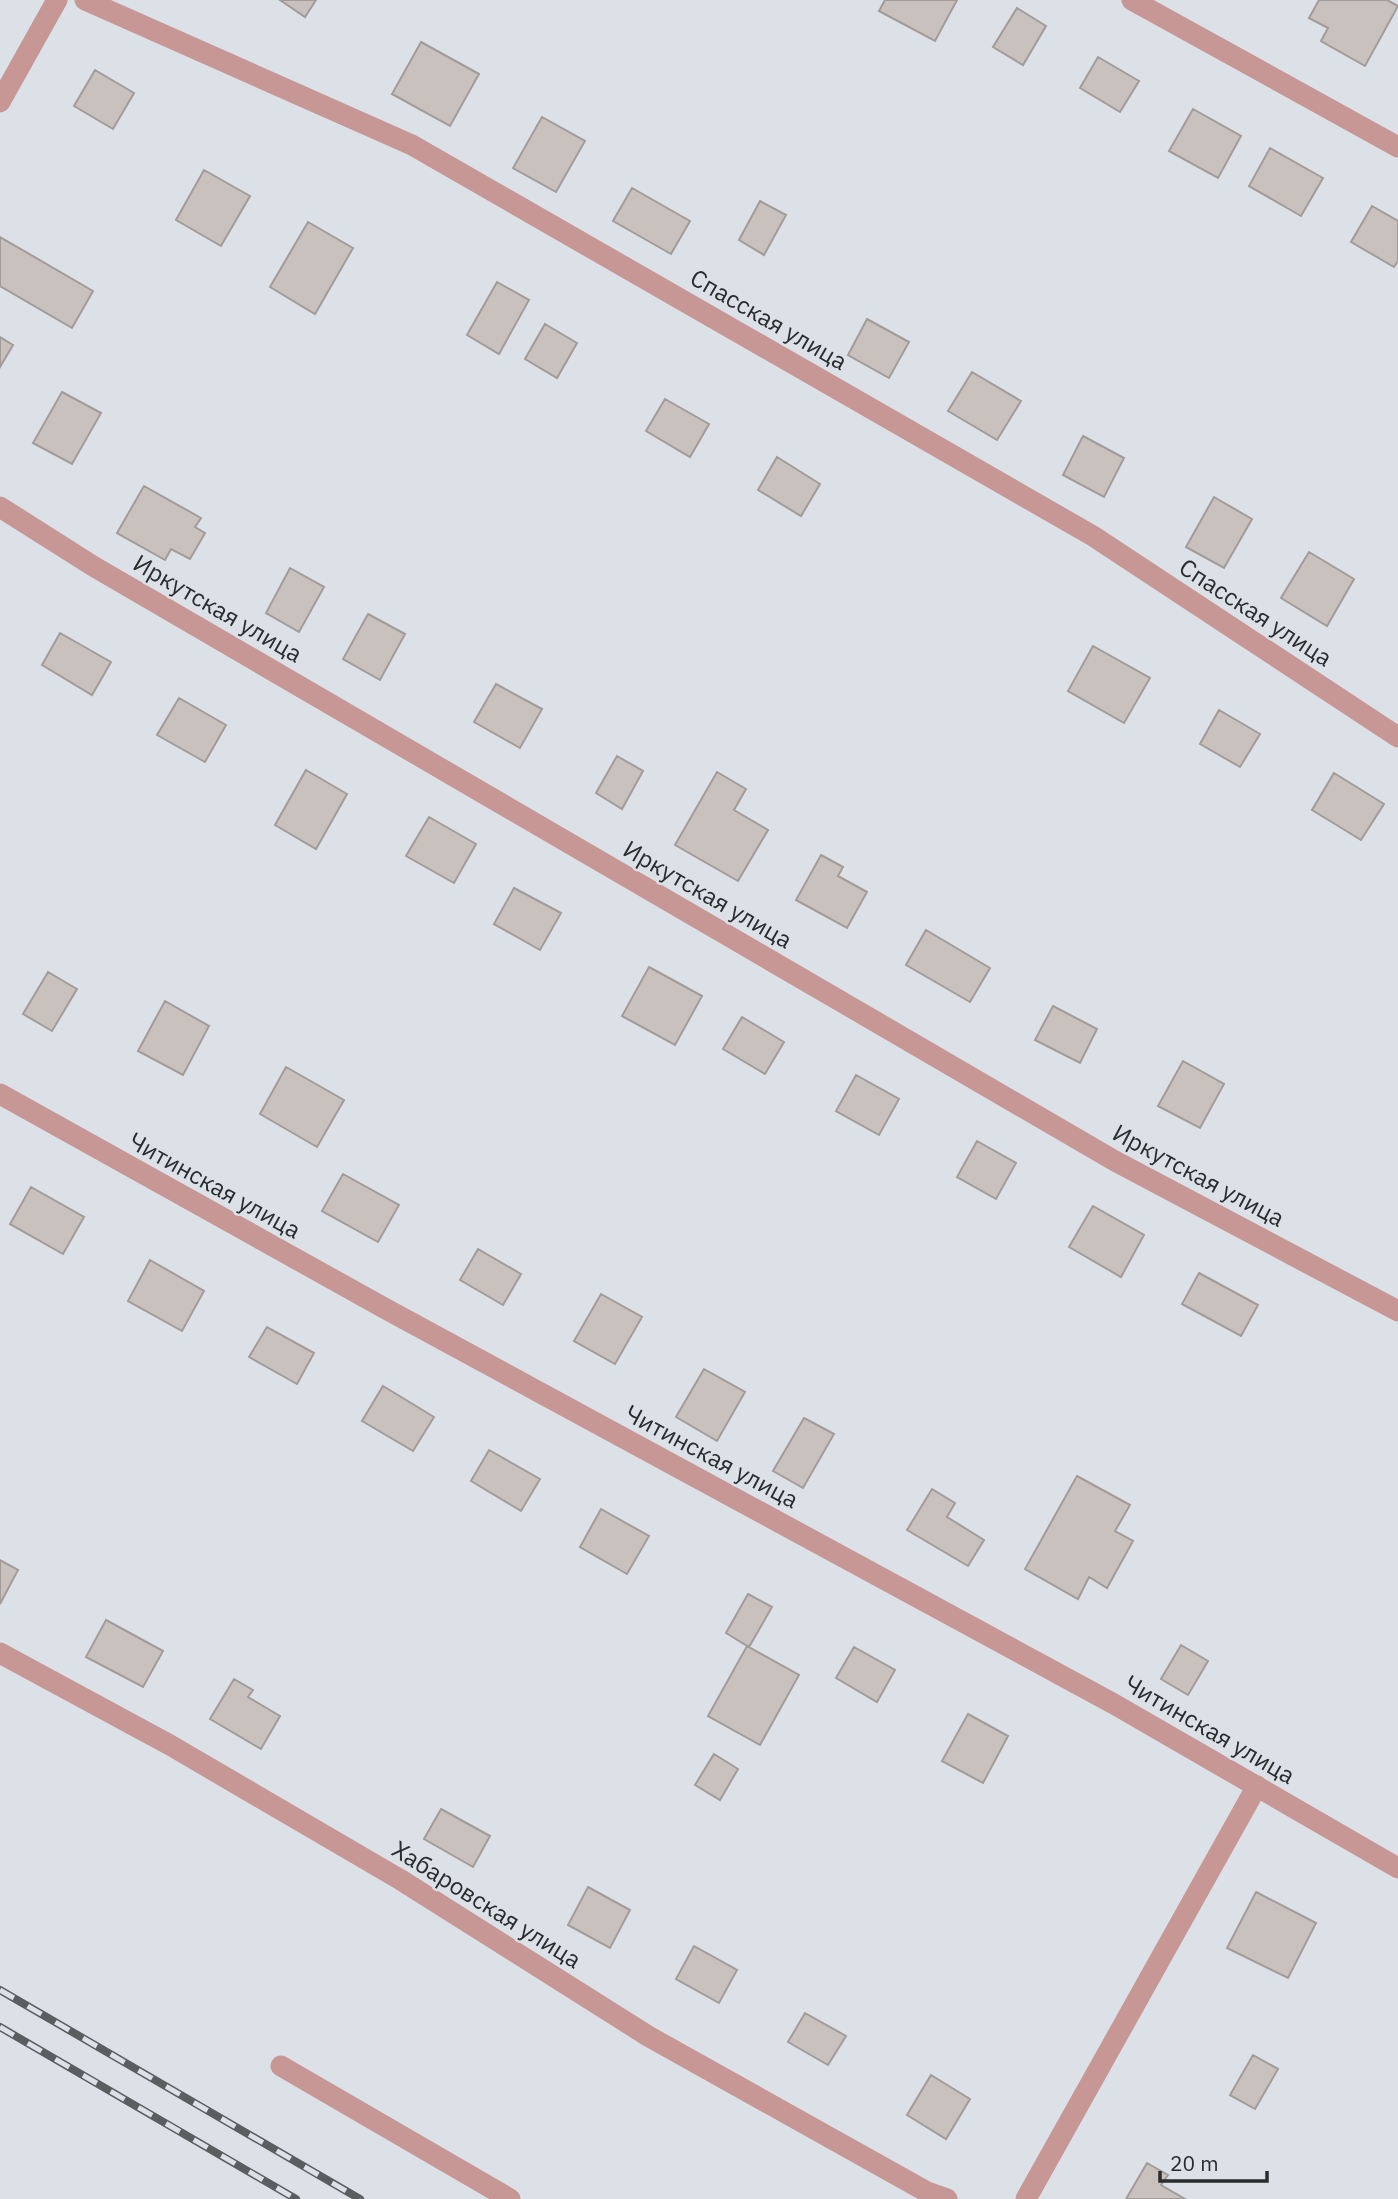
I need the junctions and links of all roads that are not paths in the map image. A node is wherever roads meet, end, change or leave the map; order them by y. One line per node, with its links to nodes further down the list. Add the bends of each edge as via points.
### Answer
1 (57, 0): 4 (street)
2 (85, 0): 7 (street, Спасская улица, via 412,145 1093,536)
3 (1132, 0): 5 (street)
4 (0, 102)
5 (1398, 147)
6 (0, 507): 9 (street, Иркутская улица, via 93,566 1103,1154)
7 (1398, 737)
8 (0, 1094): 11 (street, Читинская улица)
9 (1398, 1311)
10 (0, 1653): 15 (street, Хабаровская улица, via 170,1745 401,1880 648,2036)
11 (1257, 1786): 12 (street, Читинская улица); 16 (street)
12 (1398, 1868)
13 (281, 2066): 14 (street)
14 (510, 2199)
15 (947, 2199)
16 (1026, 2199)

